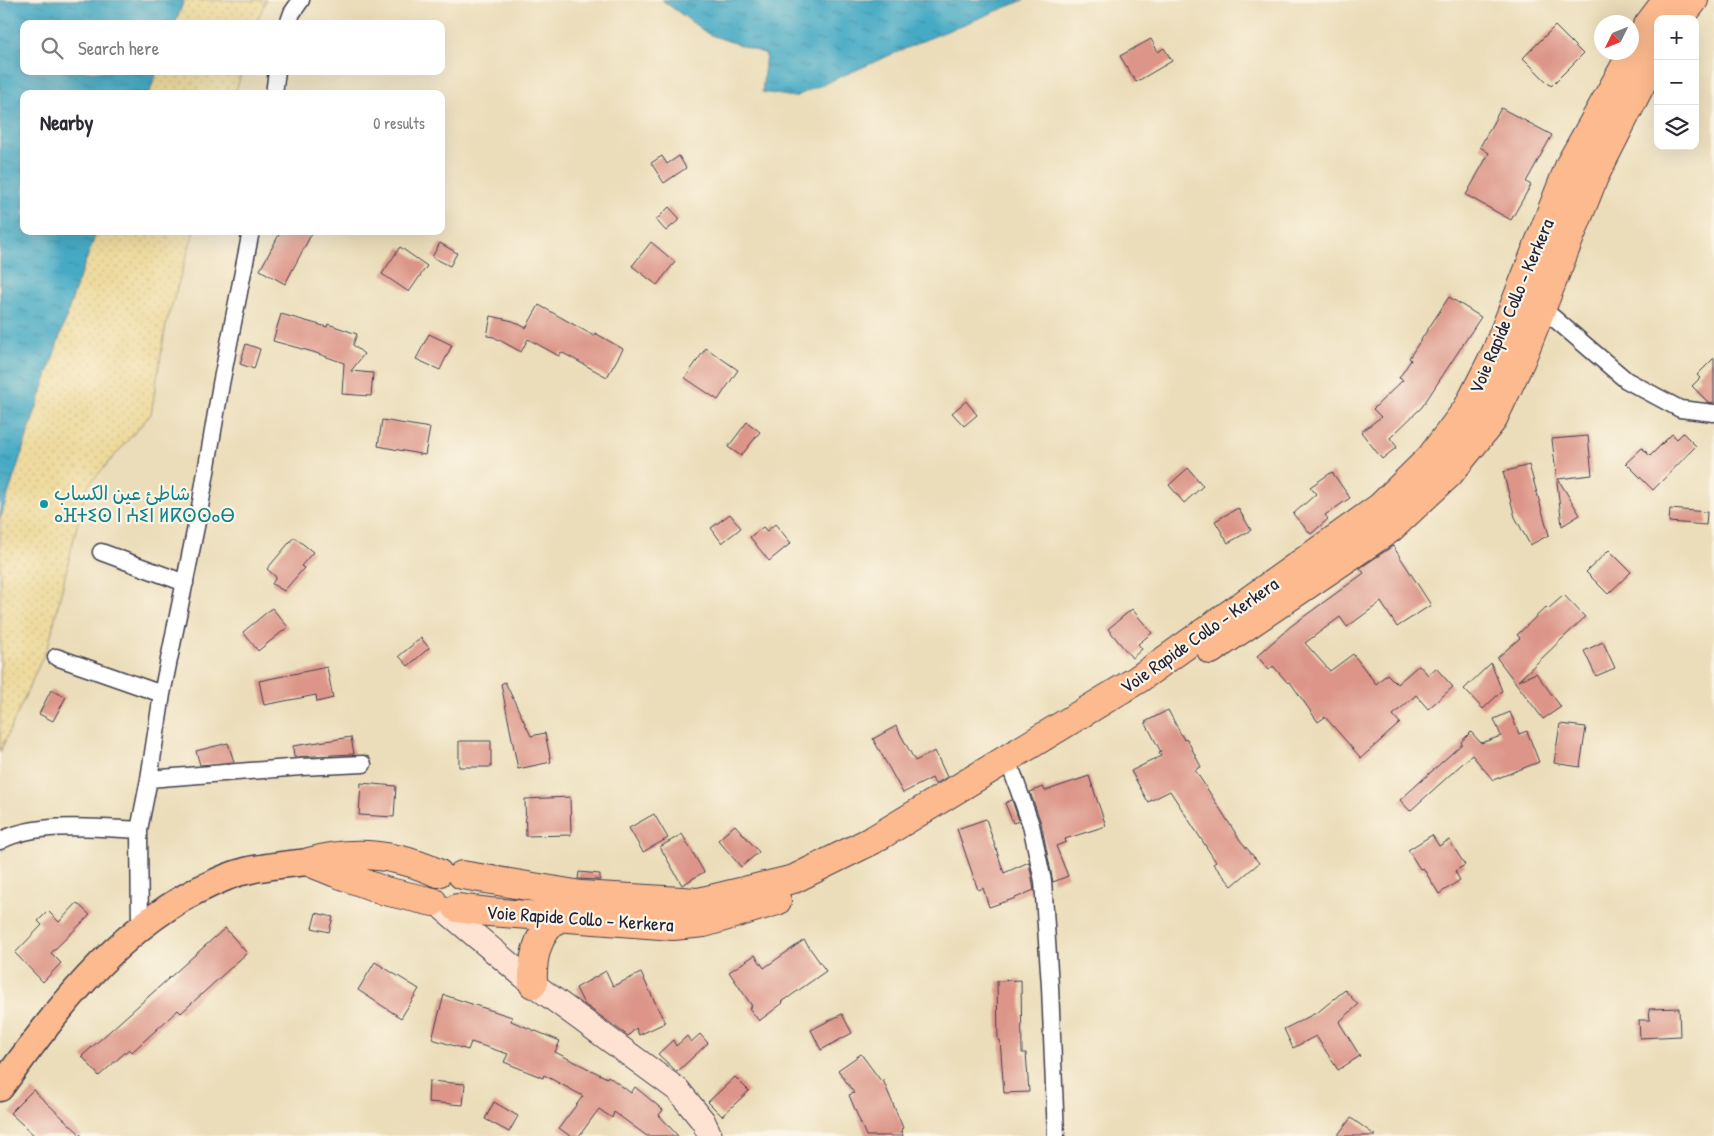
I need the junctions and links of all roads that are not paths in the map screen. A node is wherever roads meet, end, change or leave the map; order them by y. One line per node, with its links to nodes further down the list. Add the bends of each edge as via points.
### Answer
1 (301, 0): 5 (street)
2 (1667, 0): 22 (highway, Voie Rapide Collo - Kerkera, via 1648,25 1570,164 1496,352 1467,409 1430,458 1380,507 1137,680 873,840 794,879 698,902 581,895)
3 (1694, 0): 4 (highway)
4 (1682, 15)
5 (289, 20)
6 (1654, 59): 10 (highway, Voie Rapide Collo - Kerkera, via 1594,177)
7 (276, 75): 8 (street)
8 (275, 90)
9 (250, 235): 13 (street)
10 (1542, 308): 11 (street, via 1626,380 1680,409); 17 (highway, Voie Rapide Collo - Kerkera, via 1492,421 1449,474 1390,529 1148,692)
11 (1714, 413)
12 (101, 552): 13 (street)
13 (185, 583): 15 (street)
14 (56, 657): 15 (street)
15 (162, 694): 18 (street)
16 (363, 764): 18 (street)
17 (1013, 774): 24 (highway, Voie Rapide Collo - Kerkera, via 874,858 800,894 704,922 673,926); 29 (street, via 1031,825 1043,881)
18 (149, 779): 19 (street)
19 (139, 830): 20 (street, via 47,829 13,834); 25 (street)
20 (0, 840)
21 (309, 862): 22 (highway, Voie Rapide Collo - Kerkera, via 348,855 389,857); 23 (highway, Voie Rapide Collo - Kerkera, via 385,890); 25 (main road, via 241,872 214,882)
22 (450, 874): 23 (highway, via 433,877 429,890); 23 (highway, via 469,886 469,893 467,899)
23 (445, 906): 24 (highway, Voie Rapide Collo - Kerkera); 26 (street)
24 (558, 918): 26 (highway, via 550,923 536,947)
25 (140, 927): 27 (main road, via 78,988)
26 (533, 984): 28 (street, via 678,1090 703,1121)
27 (0, 1088)
28 (710, 1136)
29 (1056, 1136)

